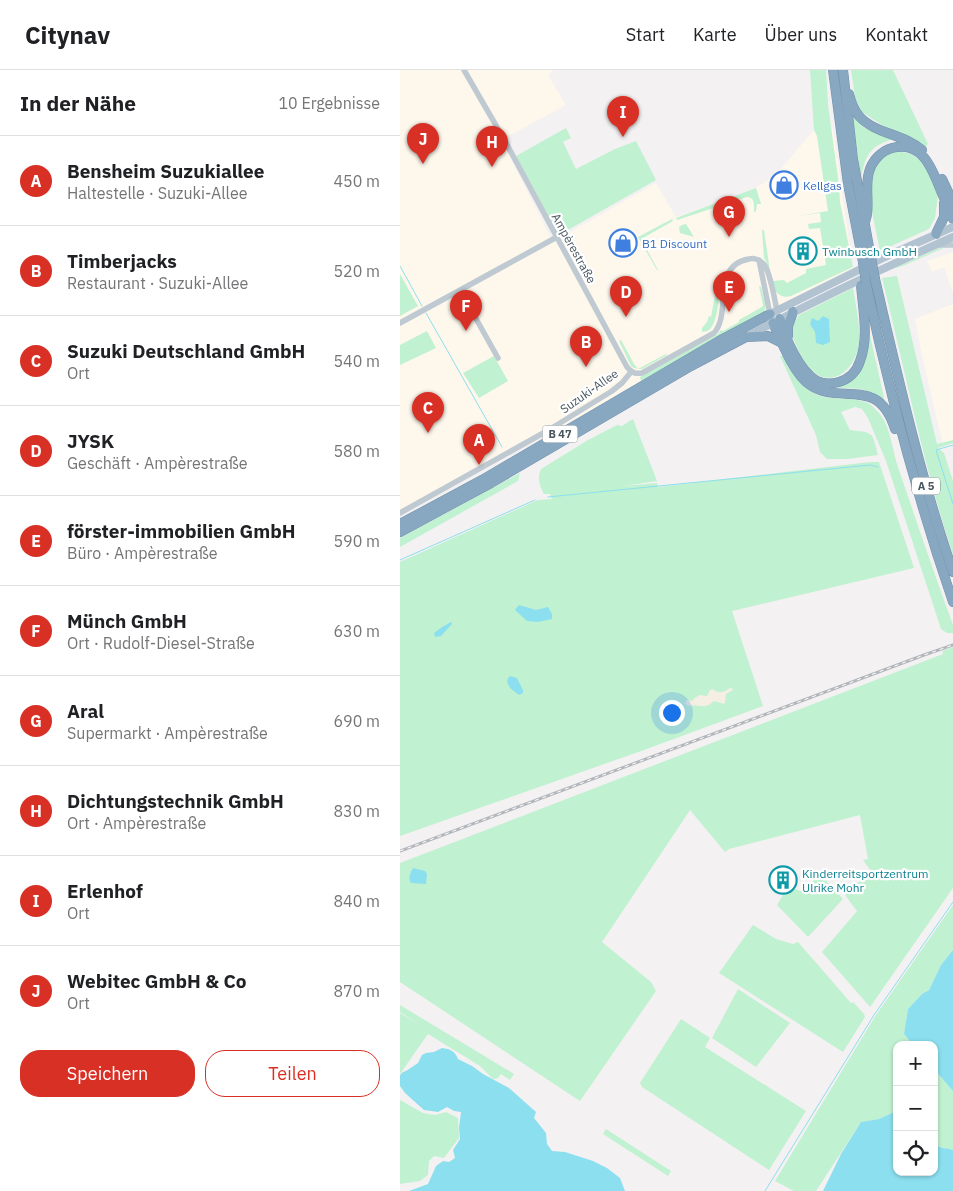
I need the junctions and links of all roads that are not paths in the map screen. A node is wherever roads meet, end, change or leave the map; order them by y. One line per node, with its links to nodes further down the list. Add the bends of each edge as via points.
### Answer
1 (464, 70): 11 (street, Ampèrestraße)
2 (833, 70): 14 (highway, via 858,242 856,252)
3 (842, 70): 4 (highway, A 5)
4 (843, 80): 5 (highway, via 860,116 877,128 916,144 925,152); 7 (highway, A 5)
5 (950, 197): 6 (highway); 7 (highway, via 923,155 903,147 893,148 884,151 869,173); 9 (highway)
6 (953, 219)
7 (864, 225): 14 (highway, A 5)
8 (953, 227): 9 (main road, B 47)
9 (936, 234): 18 (main road, B 47, via 839,279)
10 (953, 236): 12 (main road, B 47)
11 (557, 237): 16 (street); 23 (street, Ampèrestraße)
12 (933, 245): 13 (street); 17 (main road, B 47)
13 (953, 245)
14 (864, 261): 15 (highway); 15 (highway, A 5, bridge)
15 (868, 282): 21 (highway, via 863,354 860,364 849,377 833,383 817,381); 24 (highway, A 5); 28 (highway, A 5)
16 (460, 290): 19 (street); 22 (street)
17 (794, 312): 18 (main road, B 47); 21 (highway)
18 (775, 317): 20 (main road, B 47); 21 (highway); 23 (street, via 759,260 753,258 736,263 727,274 714,333 642,373); 26 (highway, B 47, via 719,341 482,480)
19 (400, 323)
20 (746, 337): 21 (highway, via 768,336); 27 (highway, B 47)
21 (785, 342): 24 (highway, via 799,373 811,386 825,392 864,395 879,403 893,422)
22 (498, 358)
23 (631, 372): 25 (street, Suzuki-Allee, via 612,391 547,431)
24 (907, 456): 29 (highway, A 5)
25 (400, 513)
26 (400, 524)
27 (400, 532)
28 (953, 572)
29 (953, 602)

